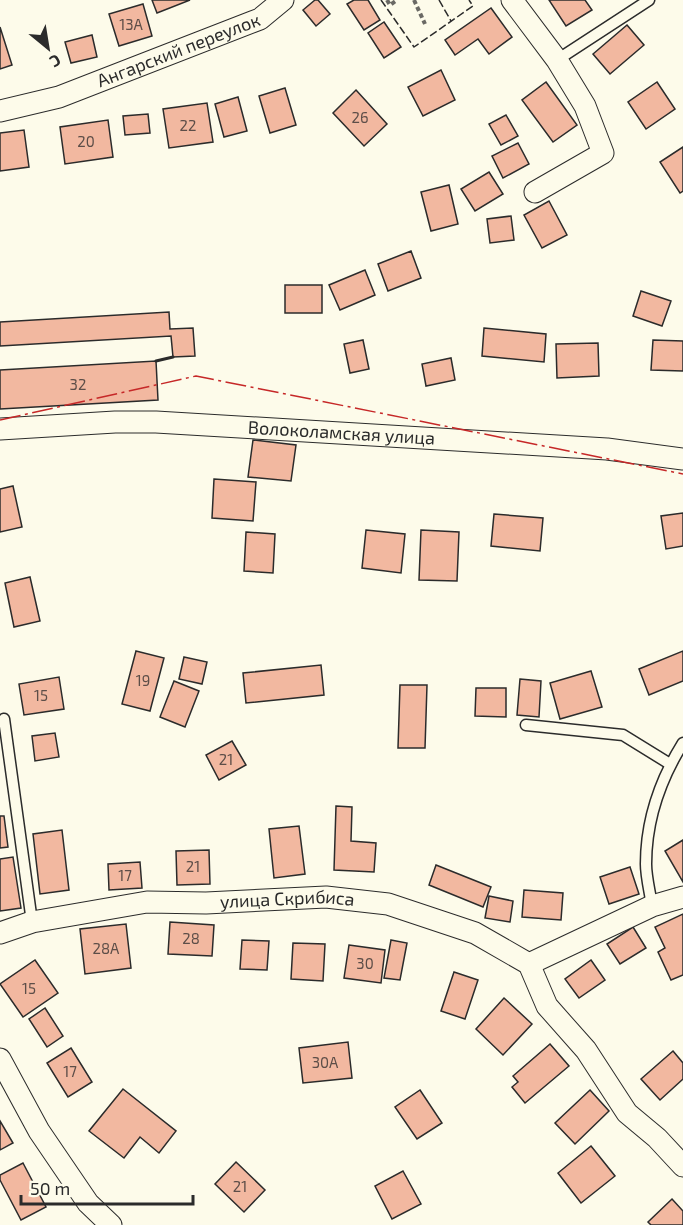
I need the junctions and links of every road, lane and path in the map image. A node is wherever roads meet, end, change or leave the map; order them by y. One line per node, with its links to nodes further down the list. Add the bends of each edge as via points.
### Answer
1 (283, 0): 9 (street, Ангарский переулок, via 260,19 59,97)
2 (387, 0): 3 (path, via 390,5)
3 (398, 0)
4 (414, 0): 7 (path)
5 (512, 0): 8 (street)
6 (649, 0): 8 (lane)
7 (425, 24)
8 (557, 60): 10 (street, via 585,106 603,153)
9 (0, 111)
10 (536, 192)
11 (0, 429): 12 (street, Волоколамская улица, via 156,422 607,450)
12 (683, 459)
13 (4, 719): 19 (lane)
14 (526, 725): 16 (lane, via 623,735)
15 (683, 743): 16 (lane)
16 (670, 764): 18 (lane, via 652,809 646,865)
17 (683, 897): 18 (street)
18 (652, 906): 21 (street)
19 (32, 922): 20 (street, улица Скрибиса); 21 (street, улица Скрибиса, via 147,902 326,897 388,904 475,933)
20 (0, 933)
21 (530, 964): 23 (street, via 547,1006 586,1050 627,1113)
22 (0, 1059): 24 (street, via 39,1131 88,1203)
23 (683, 1166)
24 (111, 1225)

